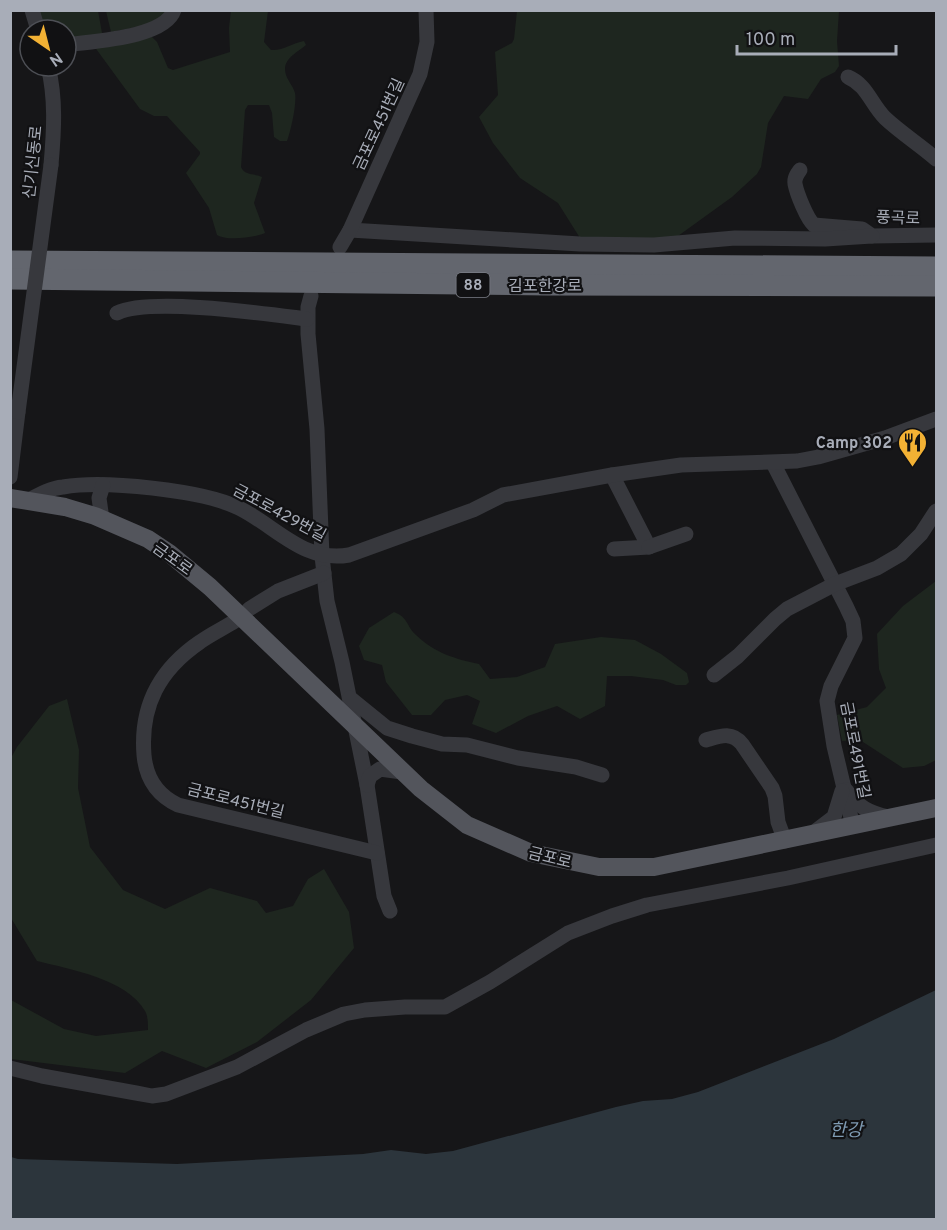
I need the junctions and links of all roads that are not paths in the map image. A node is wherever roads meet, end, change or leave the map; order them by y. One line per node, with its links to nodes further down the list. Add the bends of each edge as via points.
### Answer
1 (174, 10): 3 (street, via 167,22 147,32)
2 (426, 10): 8 (street, 금포로451번길, via 427,42 420,74)
3 (78, 43)
4 (848, 76): 6 (street, via 862,85 886,118)
5 (51, 78): 22 (street, 신기신동로, bridge, via 54,105 51,165)
6 (936, 159)
7 (800, 170): 10 (street, 풍곡로, via 795,184 814,225 862,229)
8 (351, 230): 10 (street, via 654,245 735,238); 11 (street, 금포로451번길)
9 (936, 235): 10 (street, 풍곡로)
10 (872, 236)
11 (340, 248)
12 (10, 261): 13 (highway, 김포한강로 / 88)
13 (936, 267)
14 (10, 279): 15 (highway, 김포한강로 / 88)
15 (936, 286)
16 (311, 296): 18 (street)
17 (117, 313): 18 (street, via 183,307)
18 (307, 319): 31 (street, via 317,429)
19 (936, 419): 20 (street, 금포로429번길, via 829,454)
20 (773, 463): 21 (street, 금포로429번길, via 681,465); 33 (street, 금포로491번길)
21 (612, 475): 29 (street); 31 (street, 금포로429번길, via 503,495 473,510 350,555)
22 (10, 477)
23 (103, 485): 25 (street, 금포로429번길, via 63,486); 27 (street, via 99,498); 31 (street, 금포로429번길, via 174,492 223,502)
24 (10, 498): 25 (main road, 금포로)
25 (29, 500): 27 (main road, 금포로)
26 (936, 512): 33 (street, via 901,554)
27 (102, 519): 38 (main road, 금포로, via 148,539 190,569)
28 (686, 534): 29 (street)
29 (649, 547): 30 (street)
30 (614, 549)
31 (322, 556): 32 (street)
32 (324, 573): 34 (street, via 278,591); 37 (street)
33 (835, 584): 36 (street, via 780,614 738,657); 45 (street, 금포로491번길, via 855,629 852,648 828,694)
34 (249, 609)
35 (235, 621): 52 (street, 금포로451번길, via 186,652 154,692 143,734 146,767 153,784 169,800 188,808)
36 (714, 675)
37 (346, 679): 38 (street, via 336,692); 39 (street)
38 (319, 692): 40 (main road, 금포로)
39 (350, 698): 40 (street); 43 (street, via 387,728 412,736)
40 (355, 726): 42 (main road, 금포로); 44 (street)
41 (706, 740): 50 (street, via 731,735 742,744 772,788)
42 (402, 772): 44 (street, via 380,769 370,776); 50 (main road, 금포로, via 468,825 531,853 577,864 654,867)
43 (602, 775)
44 (367, 785): 52 (street)
45 (843, 785): 47 (street, via 853,801 866,811); 48 (street, 금포로491번길); 49 (street, via 834,817)
46 (936, 808): 47 (main road, 금포로)
47 (891, 817): 48 (main road, 금포로)
48 (853, 826): 49 (main road, 금포로)
49 (809, 835): 50 (main road, 금포로)
50 (784, 841)
51 (936, 845): 54 (street, via 647,905 612,916 568,933 445,1007 344,1014 237,1067 166,1094 152,1096)
52 (377, 853): 53 (street)
53 (390, 911)
54 (10, 1068)

